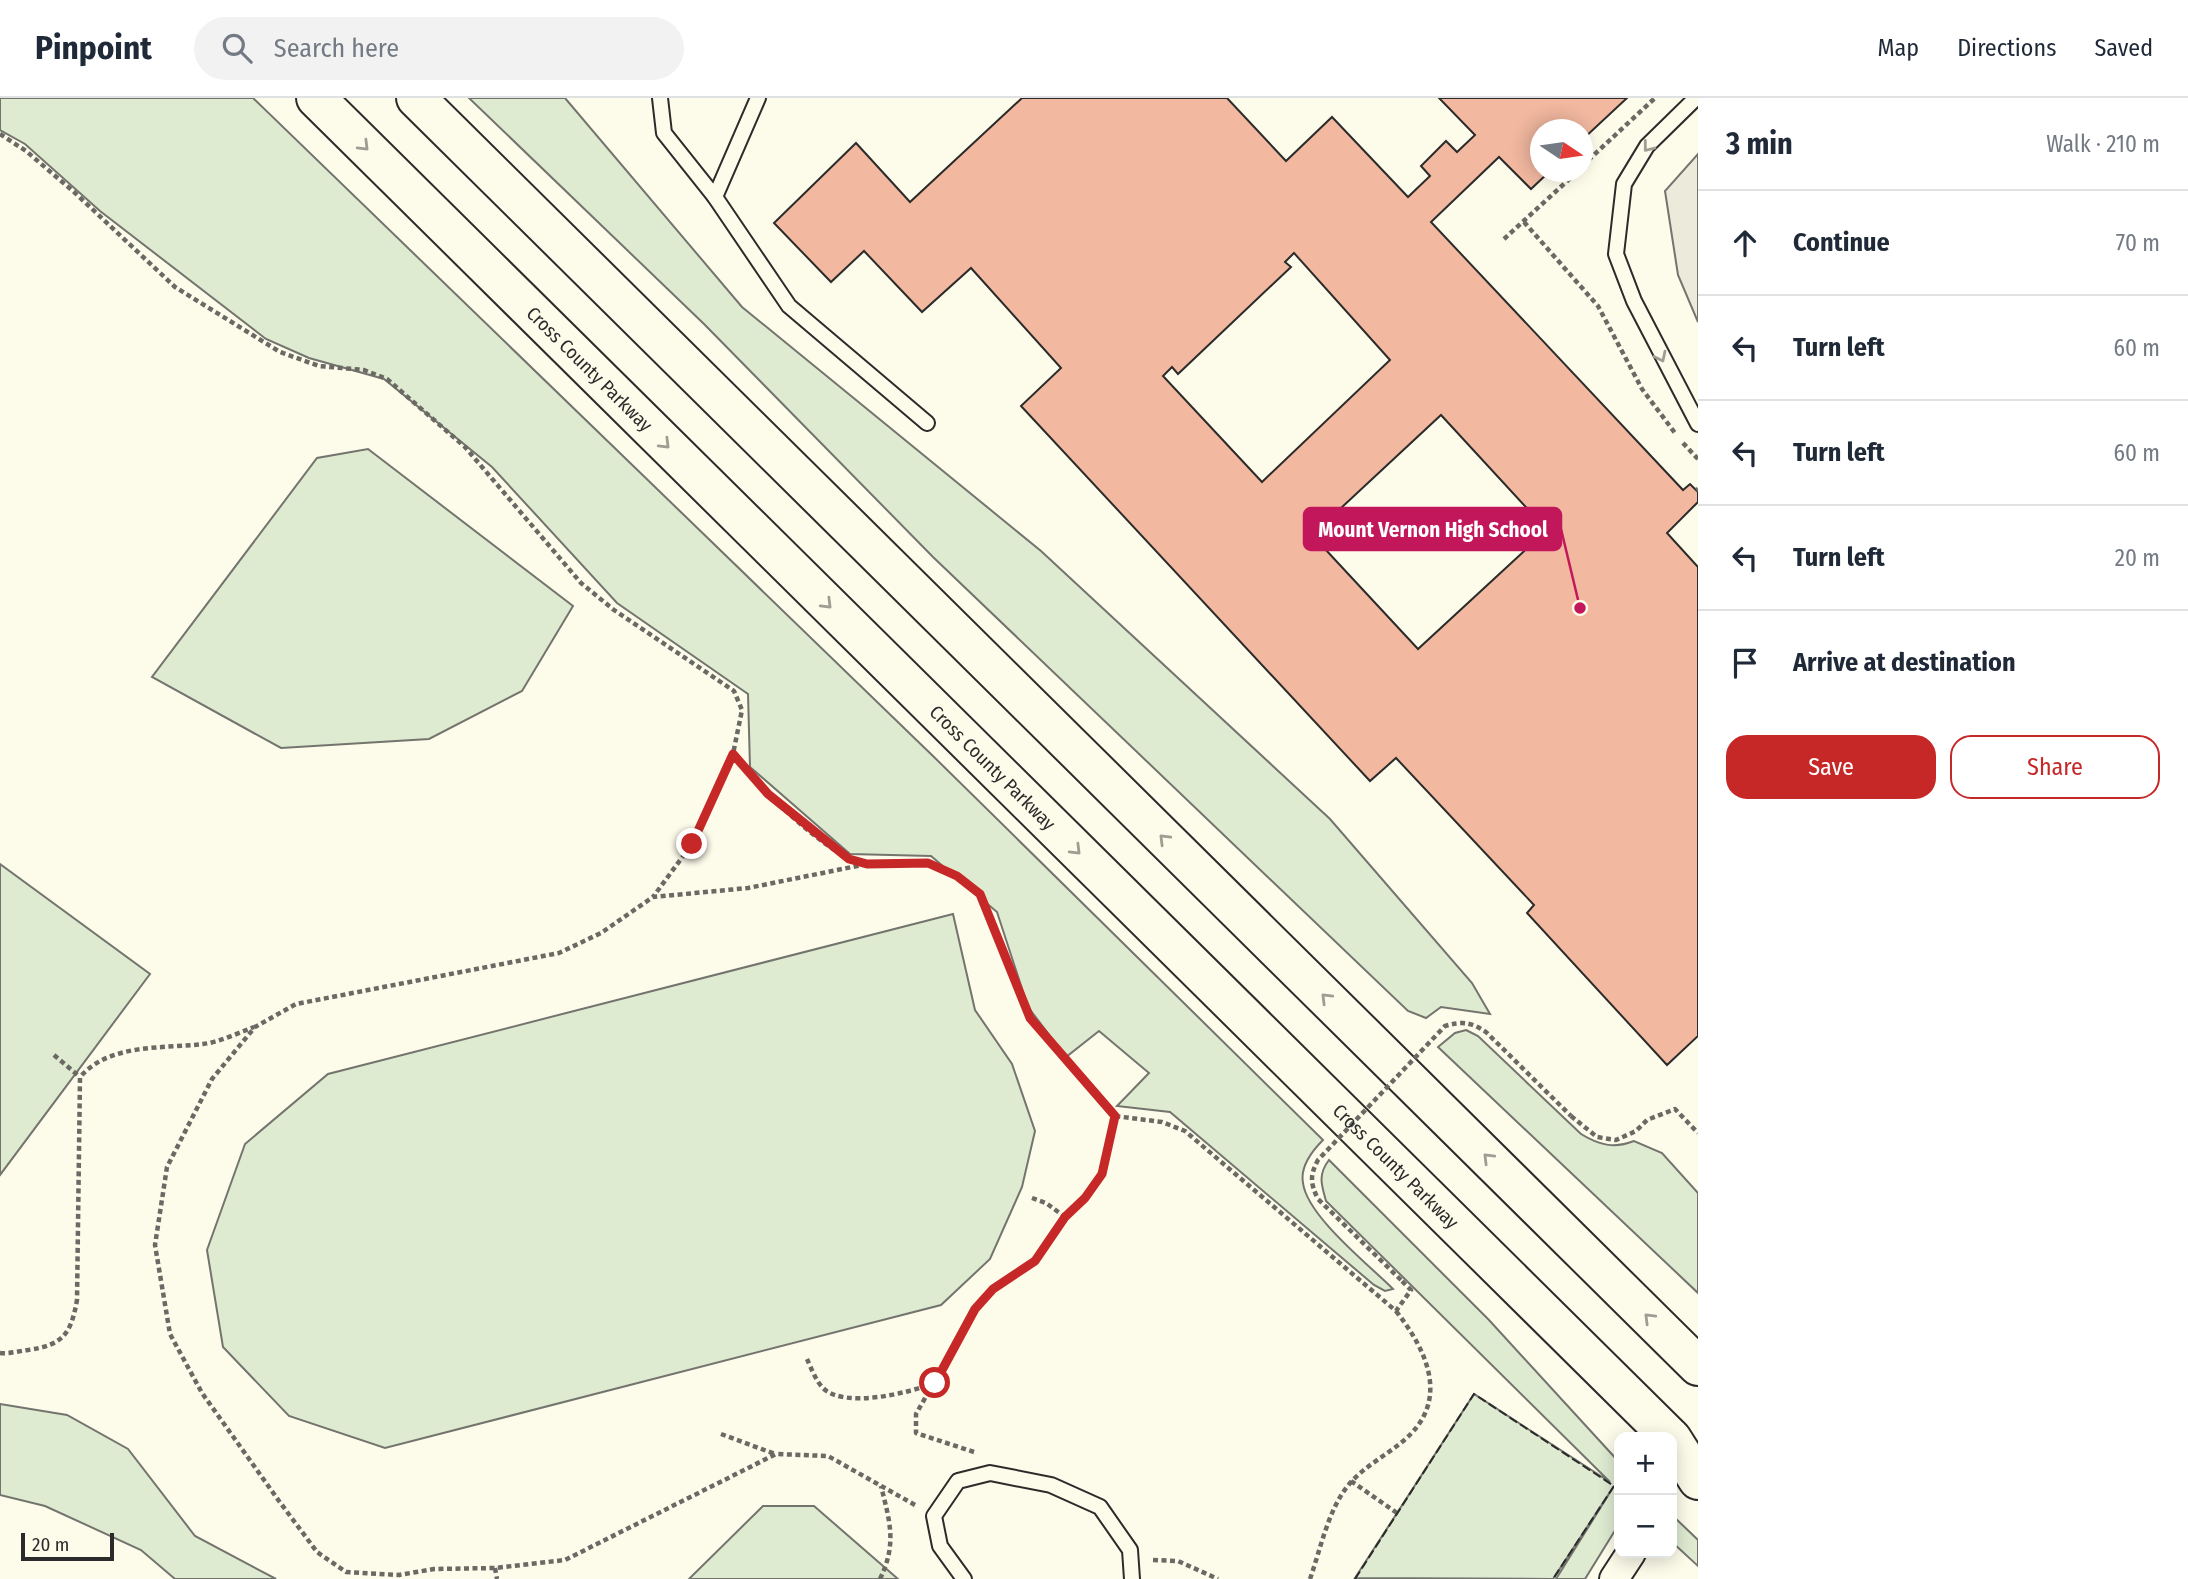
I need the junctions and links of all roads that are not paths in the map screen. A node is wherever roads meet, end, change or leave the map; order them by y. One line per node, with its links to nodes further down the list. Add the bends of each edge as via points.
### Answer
1 (316, 98): 10 (highway, Cross County Parkway, one-way to 10)
2 (416, 98): 9 (highway, one-way to 2)
3 (660, 98): 6 (lane, via 664,133)
4 (758, 98): 6 (lane)
5 (1696, 98): 8 (lane, one-way to 8, via 1647,146 1623,184 1616,254 1634,301)
6 (715, 197): 7 (lane, via 789,306)
7 (927, 423)
8 (1698, 424)
9 (1698, 1366)
10 (1665, 1432)
11 (1677, 1444): 13 (highway, Cross County Parkway)
12 (1677, 1447): 14 (highway)
13 (1698, 1464)
14 (1698, 1480)
15 (1628, 1558): 18 (street)
16 (964, 1579): 17 (lane, via 940,1546 934,1516 958,1481 990,1473 1051,1485 1100,1507 1130,1550)
17 (1132, 1579)
18 (1614, 1579)

